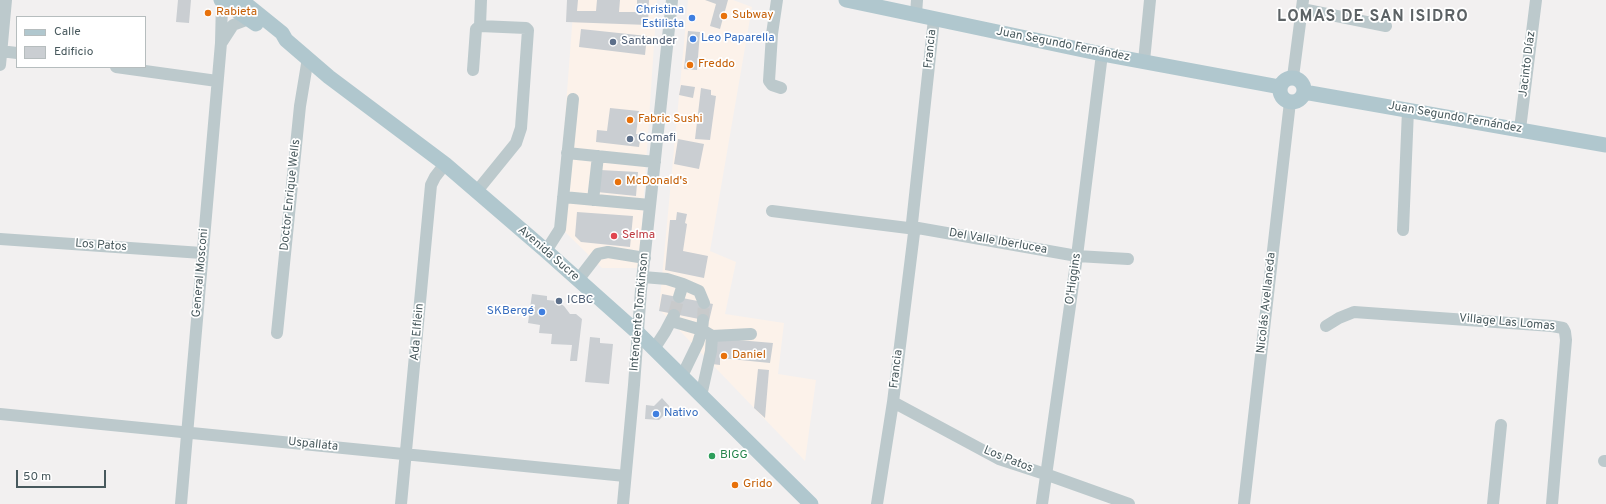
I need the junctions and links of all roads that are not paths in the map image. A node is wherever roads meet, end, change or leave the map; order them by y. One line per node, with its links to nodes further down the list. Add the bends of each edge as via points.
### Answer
1 (6, 0): 18 (street)
2 (222, 0): 12 (main road, Avenida Sucre); 17 (street, General Mosconi)
3 (241, 0): 16 (main road, Avenida Sucre, via 282,33)
4 (481, 0): 14 (street)
5 (672, 0): 38 (street, Intendente Tomkinson)
6 (778, 0): 29 (street, via 772,34 769,81)
7 (846, 0): 11 (main road, Juan Segundo Fernández)
8 (1150, 0): 22 (street)
9 (1536, 0): 34 (street, Jacinto Díaz)
10 (1302, 5): 15 (street); 26 (street)
11 (916, 7): 13 (main road, Juan Segundo Fernández)
12 (249, 19): 16 (main road, Avenida Sucre, via 277,40); 17 (street, General Mosconi, via 233,25)
13 (934, 19): 20 (main road, Juan Segundo Fernández); 45 (street, Francia)
14 (480, 26): 25 (street, via 476,29); 40 (street, via 528,30 519,135 516,143)
15 (1386, 26)
16 (286, 40): 21 (main road, Avenida Sucre)
17 (221, 42): 27 (street, General Mosconi)
18 (1, 51): 19 (street); 23 (street)
19 (16, 53)
20 (1102, 54): 22 (main road, Juan Segundo Fernández); 50 (street, O'Higgins)
21 (308, 58): 39 (main road, Avenida Sucre, via 329,77); 60 (street, Doctor Enrique Wells, via 300,106)
22 (1144, 61): 28 (main road, Juan Segundo Fernández)
23 (0, 65)
24 (123, 68): 27 (street)
25 (473, 70)
26 (1293, 77): 28 (main road, via 1287,78); 30 (main road, via 1303,85)
27 (217, 81): 49 (street, General Mosconi)
28 (1280, 87): 32 (main road, via 1280,93)
29 (781, 88)
30 (1304, 92): 32 (main road, via 1301,98); 33 (main road, Juan Segundo Fernández)
31 (573, 99): 36 (street)
32 (1290, 102): 81 (street, Nicolás Avellaneda)
33 (1408, 110): 34 (main road, Juan Segundo Fernández); 46 (street)
34 (1520, 129): 35 (main road, Juan Segundo Fernández)
35 (1606, 144)
36 (567, 153): 37 (street); 41 (street)
37 (598, 156): 38 (street); 42 (street)
38 (655, 162): 43 (street, Intendente Tomkinson)
39 (445, 164): 40 (main road, Avenida Sucre); 71 (street, Ada Elflein, via 431,185)
40 (477, 191): 48 (main road, Avenida Sucre)
41 (563, 197): 42 (street); 48 (street, via 560,229)
42 (593, 200): 43 (street)
43 (650, 205): 51 (street, Intendente Tomkinson)
44 (772, 211): 45 (street, Del Valle Iberlucea)
45 (913, 228): 50 (street, Del Valle Iberlucea); 67 (street, Francia)
46 (1403, 230)
47 (0, 239): 49 (street, Los Patos)
48 (546, 251): 54 (main road, Avenida Sucre)
49 (202, 253): 70 (street, General Mosconi)
50 (1077, 256): 52 (street, Del Valle Iberlucea); 72 (street, O'Higgins)
51 (645, 258): 53 (street, Intendente Tomkinson); 54 (street, via 608,252 598,254)
52 (1128, 258)
53 (643, 277): 55 (street, via 667,279); 61 (street, Intendente Tomkinson)
54 (578, 280): 61 (main road, Avenida Sucre)
55 (683, 284): 56 (street); 57 (street, via 699,291)
56 (679, 297)
57 (704, 303)
58 (702, 325): 63 (street); 64 (street, via 673,317); 65 (street)
59 (1326, 326): 83 (street, Village Las Lomas, via 1354,312 1563,328 1566,340)
60 (277, 333)
61 (638, 333): 64 (main road, Avenida Sucre); 73 (street, Intendente Tomkinson)
62 (751, 334): 63 (street)
63 (712, 336): 66 (street)
64 (654, 349): 65 (main road, Avenida Sucre)
65 (682, 376): 66 (main road, Avenida Sucre)
66 (701, 396): 74 (main road, Avenida Sucre)
67 (893, 402): 72 (street, Los Patos, via 999,459); 78 (street, Francia)
68 (0, 414): 70 (street, Uspallata)
69 (1501, 425): 82 (street)
70 (187, 432): 71 (street, Uspallata); 75 (street, General Mosconi)
71 (406, 454): 73 (street, Uspallata); 76 (street, Ada Elflein)
72 (1048, 475): 79 (street, O'Higgins); 80 (street, Los Patos)
73 (625, 476): 77 (street, Intendente Tomkinson)
74 (804, 502)
75 (180, 504)
76 (401, 504)
77 (623, 504)
78 (877, 504)
79 (1042, 504)
80 (1129, 504)
81 (1244, 504)
82 (1493, 504)
83 (1552, 504)

